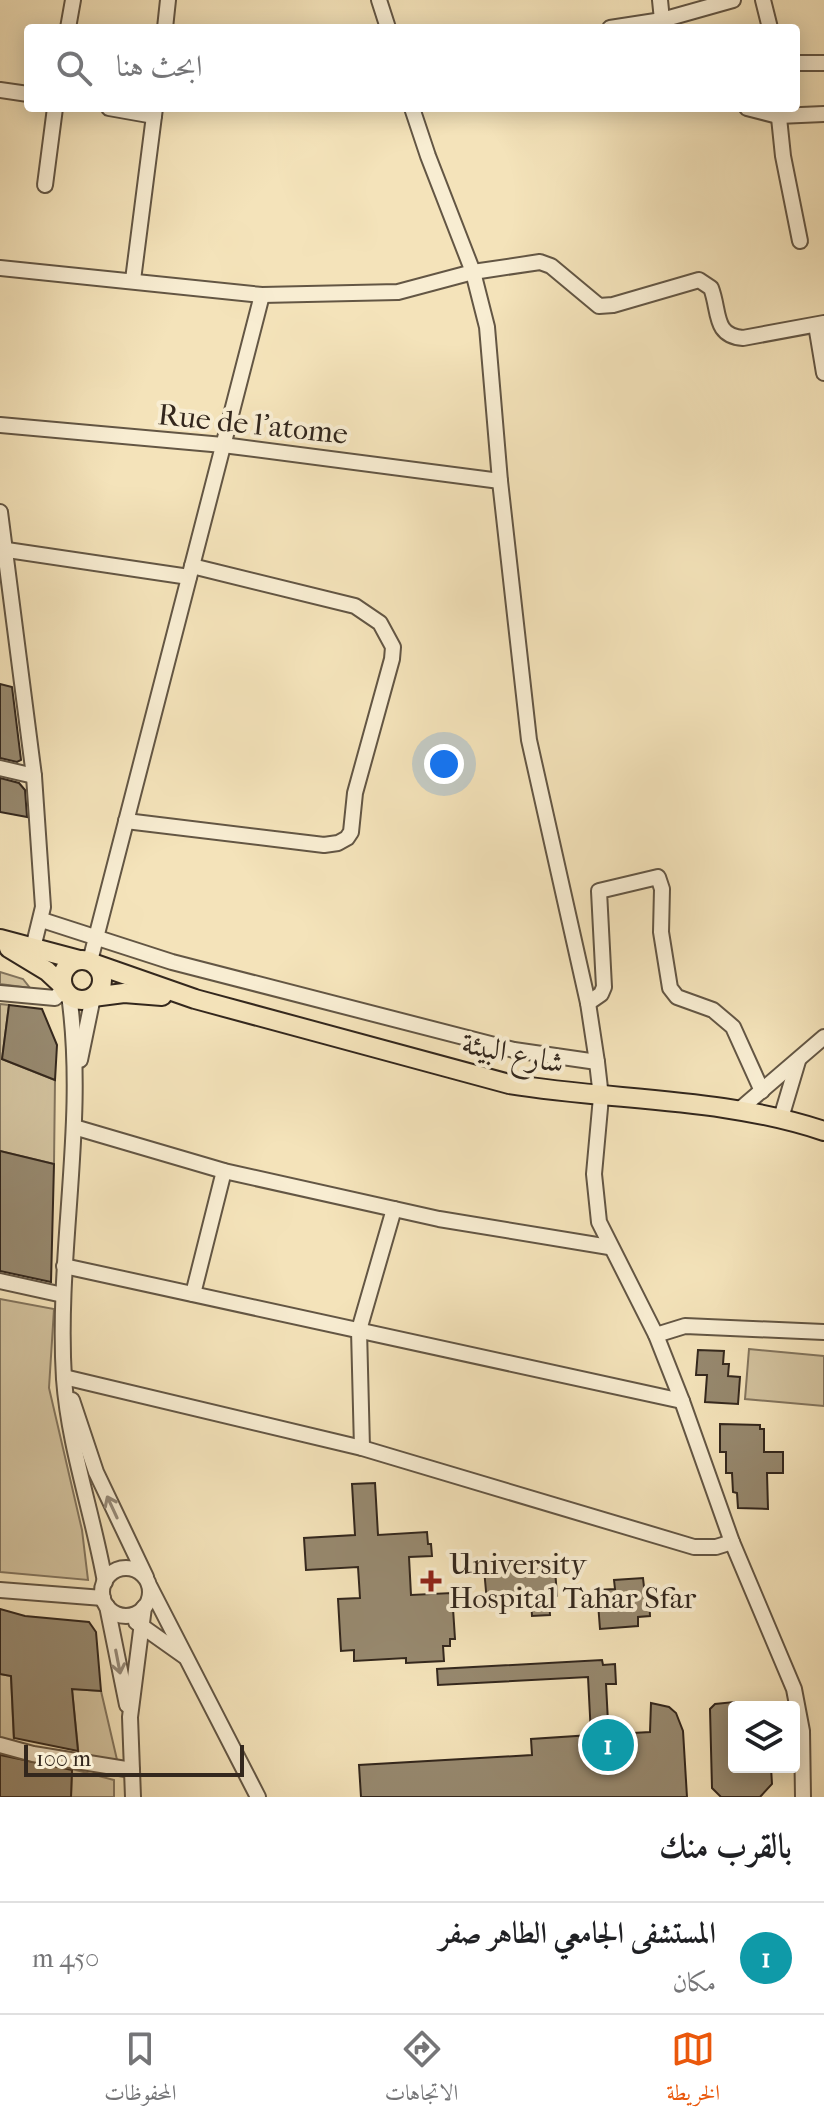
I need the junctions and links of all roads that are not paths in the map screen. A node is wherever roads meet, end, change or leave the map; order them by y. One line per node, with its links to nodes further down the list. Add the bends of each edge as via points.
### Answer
1 (73, 0): 8 (street)
2 (168, 0): 9 (street)
3 (379, 0): 10 (street)
4 (660, 0): 7 (street)
5 (733, 0): 7 (street)
6 (763, 0): 12 (street)
7 (662, 20): 11 (street)
8 (69, 24)
9 (165, 24)
10 (387, 24)
11 (636, 24)
12 (769, 24)
13 (800, 63): 14 (street)
14 (824, 63)
15 (0, 90): 16 (street)
16 (24, 93)
17 (54, 112): 22 (street)
18 (155, 112): 26 (street)
19 (417, 112): 25 (street)
20 (778, 112): 21 (street); 23 (street)
21 (824, 114)
22 (45, 185)
23 (800, 241)
24 (0, 268): 26 (street)
25 (473, 272): 27 (street, via 398,292); 28 (street, via 540,262 592,303 606,307 699,280 711,288 721,329 732,337); 32 (street, via 487,327)
26 (133, 280): 27 (street)
27 (262, 295): 31 (street)
28 (820, 324): 29 (street)
29 (824, 373)
30 (0, 425): 31 (street, Rue de l'atome)
31 (223, 445): 32 (street, Rue de l'atome); 35 (street)
32 (500, 481): 48 (street, via 529,740)
33 (0, 512): 34 (street)
34 (3, 549): 35 (street); 37 (street)
35 (190, 572): 38 (street); 38 (street, via 355,606 380,623 393,647 392,659 355,793 351,832 338,843 324,845)
36 (0, 768): 37 (street)
37 (34, 776): 39 (street)
38 (126, 821): 40 (street)
39 (42, 920): 40 (street); 42 (street)
40 (96, 936): 43 (street); 51 (street, via 172,962 514,1050)
41 (0, 941): 42 (main road, شارع البيئة); 44 (main road, via 47,971)
42 (33, 948): 43 (main road, شارع البيئة)
43 (88, 962): 44 (main road, via 67,966); 46 (main road, via 102,974); 47 (main road, شارع البيئة)
44 (65, 990): 45 (street, via 55,998); 46 (main road, via 81,1000); 52 (street, via 74,1028)
45 (0, 993)
46 (93, 997): 47 (main road, شارع البيئة, via 124,993); 52 (street)
47 (195, 999): 54 (main road, شارع البيئة, via 509,1084)
48 (588, 1003): 51 (street); 53 (street, via 604,987 599,891 658,877 670,988 733,1027)
49 (824, 1037): 50 (street)
50 (798, 1061): 53 (street); 56 (street)
51 (597, 1062): 54 (street)
52 (76, 1088): 57 (street)
53 (762, 1091): 55 (street)
54 (601, 1097): 55 (main road, شارع البيئة); 61 (street, via 594,1189)
55 (739, 1110): 56 (main road, شارع البيئة)
56 (781, 1118): 58 (main road, شارع البيئة)
57 (74, 1127): 59 (street); 62 (street)
58 (824, 1131)
59 (224, 1171): 60 (street); 64 (street)
60 (394, 1209): 61 (street); 66 (street)
61 (609, 1247): 68 (street)
62 (64, 1266): 64 (street); 65 (street)
63 (0, 1281): 65 (street)
64 (193, 1294): 66 (street)
65 (63, 1295): 69 (street)
66 (359, 1330): 70 (street); 71 (street)
67 (824, 1332): 68 (street, via 685,1326)
68 (656, 1335): 70 (street)
69 (64, 1377): 71 (street); 73 (street, via 69,1427); 74 (street, one-way to 69, via 96,1472)
70 (682, 1401): 72 (street)
71 (362, 1448): 72 (street, via 694,1547)
72 (732, 1542): 86 (street, via 794,1689 802,1731)
73 (105, 1582): 74 (street, via 124,1568 140,1572); 76 (street)
74 (148, 1582): 77 (street); 80 (street)
75 (0, 1590): 76 (street)
76 (105, 1602): 78 (street); 81 (street, one-way to 81)
77 (144, 1607): 78 (street); 79 (street)
78 (125, 1616): 79 (street)
79 (142, 1625): 80 (street); 81 (street)
80 (188, 1659): 85 (street)
81 (130, 1717): 83 (street)
82 (0, 1745): 83 (street)
83 (132, 1770): 84 (street)
84 (133, 1797)
85 (258, 1797)
86 (803, 1797)

